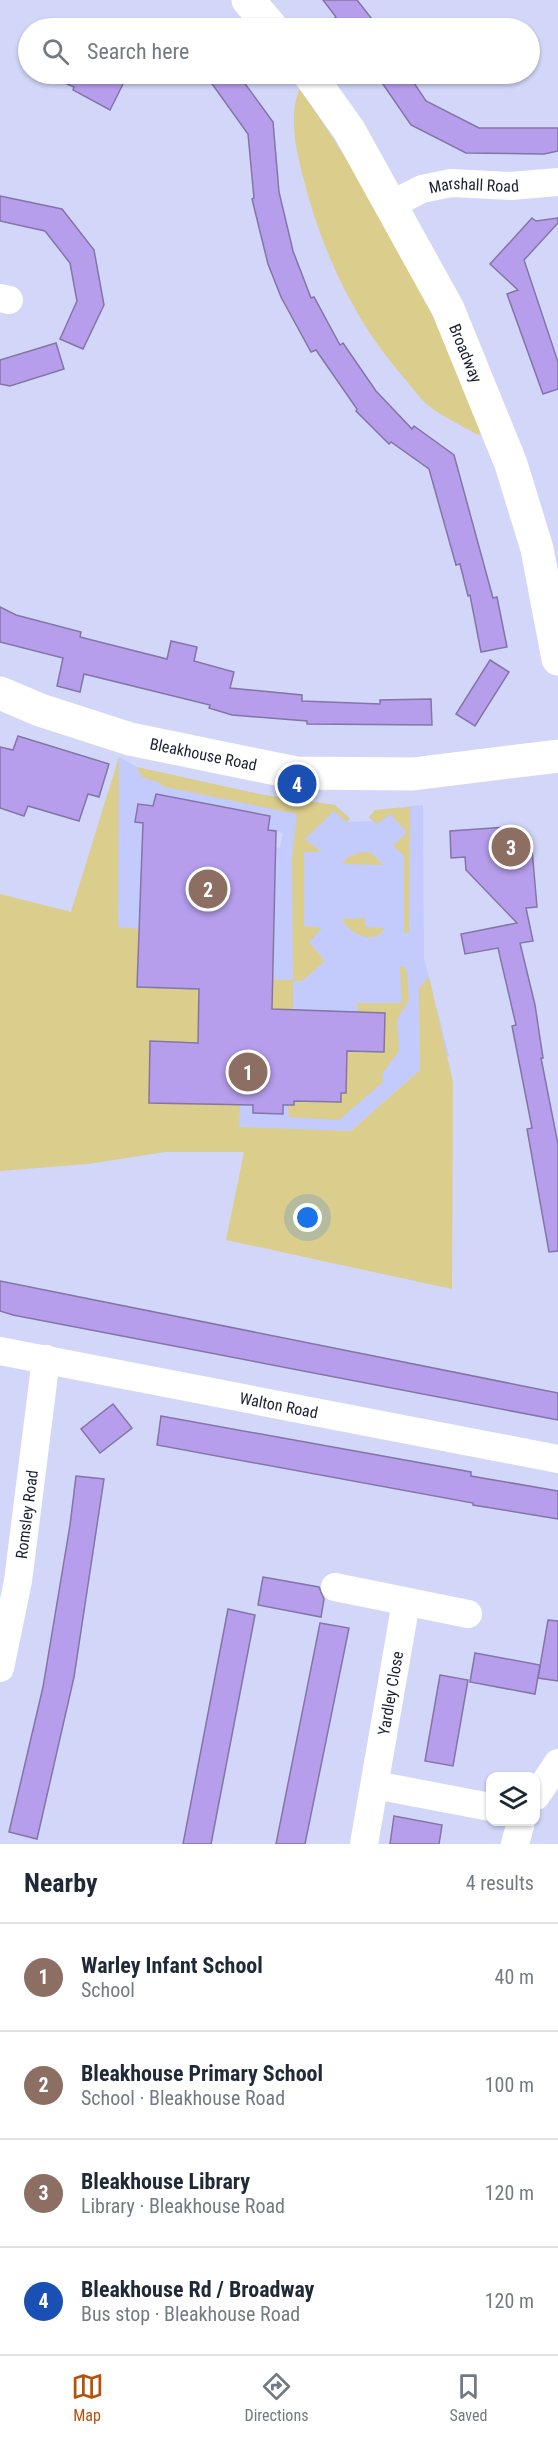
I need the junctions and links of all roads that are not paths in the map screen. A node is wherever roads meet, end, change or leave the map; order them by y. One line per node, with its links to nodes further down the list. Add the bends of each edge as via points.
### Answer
1 (248, 0): 2 (street)
2 (263, 18)
3 (316, 84): 5 (street, Broadway, via 349,130)
4 (558, 182): 5 (street, Marshall Road, via 511,186 451,183 422,189)
5 (392, 204): 6 (street, Broadway, via 448,309 512,464 537,549)
6 (558, 659)
7 (0, 693): 8 (street, Bleakhouse Road, via 130,739 296,773 413,774)
8 (558, 756)
9 (0, 1351): 10 (street, Walton Road)
10 (46, 1359): 11 (street, Walton Road); 15 (street, Romsley Road, via 18,1581)
11 (558, 1459)
12 (335, 1587): 13 (street)
13 (406, 1602): 14 (street); 17 (street, Yardley Close)
14 (468, 1614)
15 (0, 1668)
16 (558, 1763): 18 (street)
17 (375, 1785): 19 (street); 21 (street, Yardley Close)
18 (540, 1790)
19 (486, 1806)
20 (520, 1826): 22 (street)
21 (364, 1844)
22 (515, 1844)

